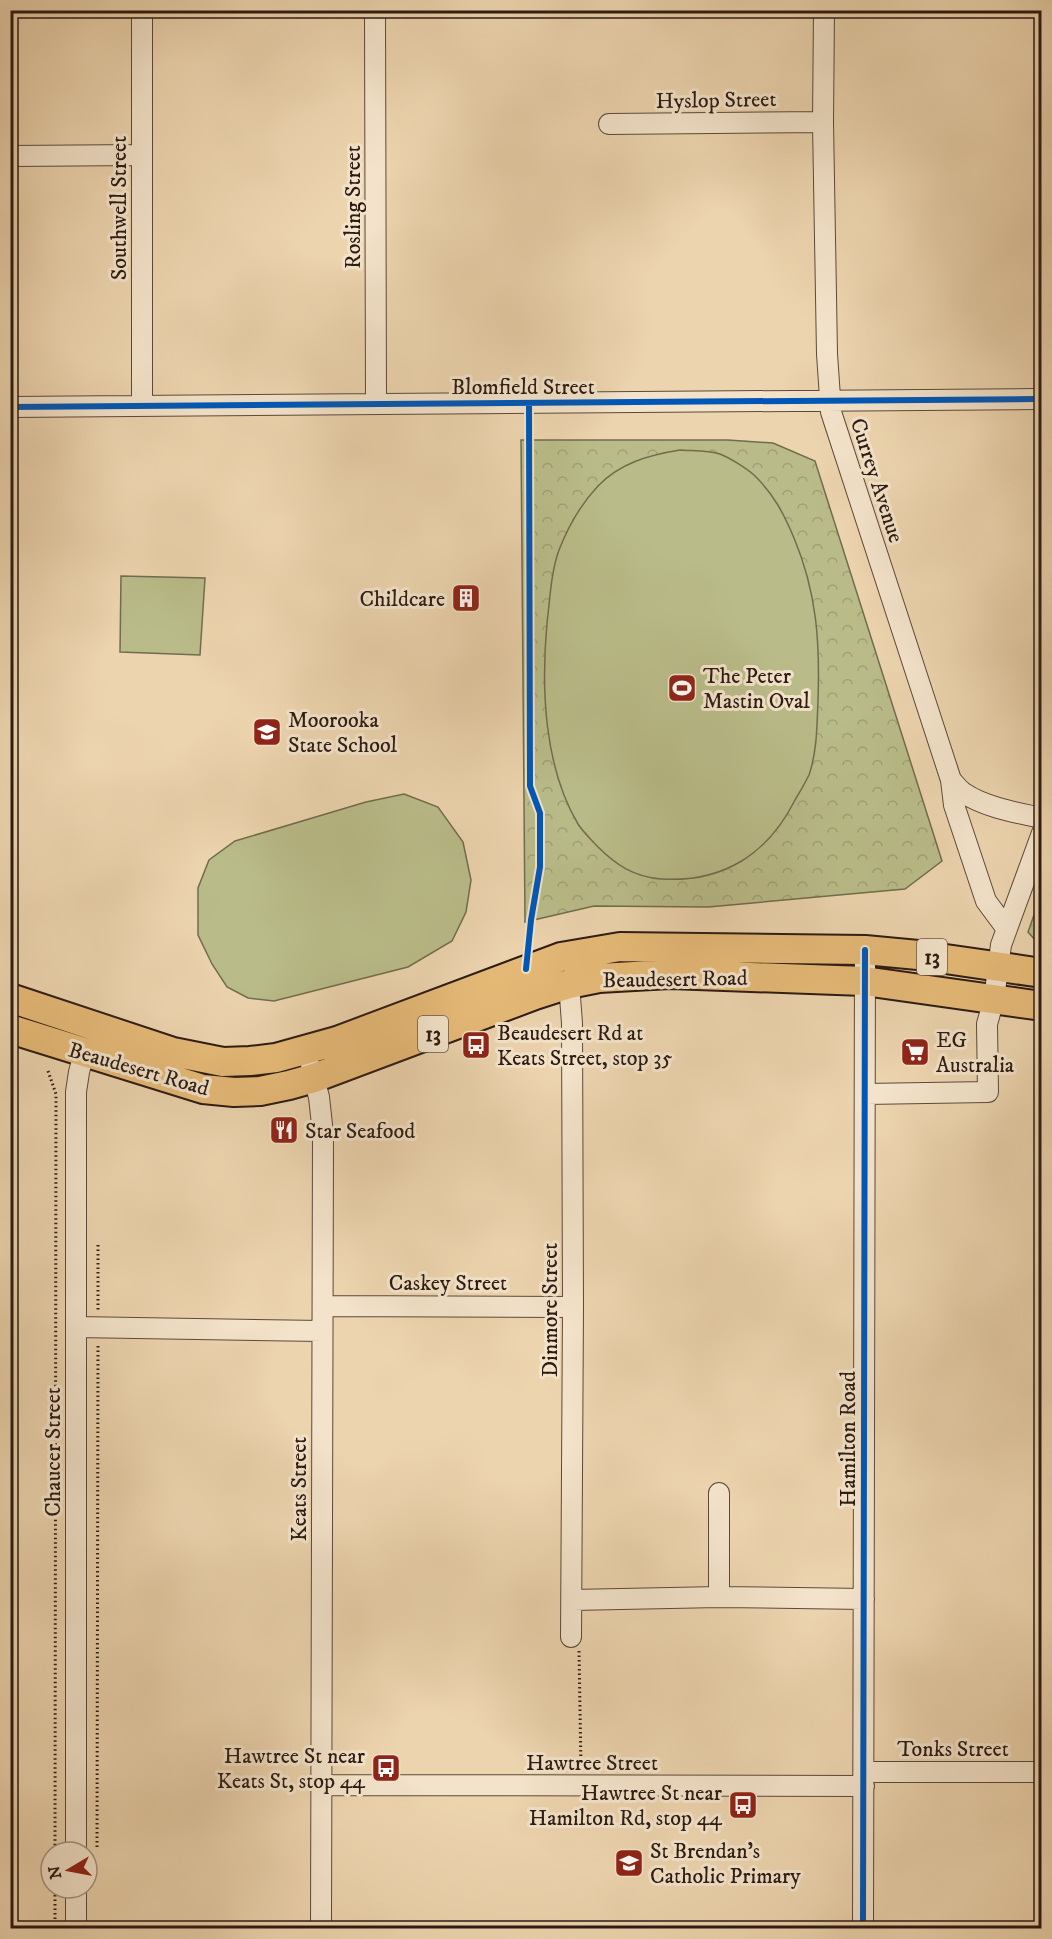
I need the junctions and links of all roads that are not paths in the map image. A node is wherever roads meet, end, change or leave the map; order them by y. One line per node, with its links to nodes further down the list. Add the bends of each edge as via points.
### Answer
1 (142, 10): 6 (street, Southwell Street)
2 (375, 10): 10 (street, Rosling Street)
3 (824, 10): 4 (street, Currey Avenue)
4 (823, 122): 5 (street, Hyslop Street); 9 (street, Currey Avenue)
5 (609, 124)
6 (142, 155): 7 (street); 11 (street, Southwell Street)
7 (10, 156)
8 (1039, 400): 9 (street, Blomfield Street)
9 (829, 401): 10 (street, Blomfield Street); 13 (street, Currey Avenue)
10 (376, 404): 11 (street, Blomfield Street)
11 (142, 406): 12 (street, Blomfield Street)
12 (10, 407)
13 (951, 780): 14 (street, via 964,794); 16 (street, Currey Avenue, via 954,805 986,901)
14 (1041, 818)
15 (1041, 833): 16 (street)
16 (1006, 928): 18 (street)
17 (865, 950): 18 (highway, Beaudesert Road / 13); 20 (street, Hamilton Road); 27 (highway, Beaudesert Road / 13, via 620,946 588,951 526,969)
18 (999, 967): 19 (highway, Beaudesert Road / 13); 24 (street)
19 (1041, 973)
20 (864, 981): 21 (highway, Beaudesert Road / 13, via 670,974 599,978); 24 (highway, Beaudesert Road / 13); 28 (street, Hamilton Road)
21 (569, 984): 27 (highway, Beaudesert Road / 13); 30 (street, Dinmore Street)
22 (10, 998): 27 (highway, Beaudesert Road / 13, via 198,1059 223,1062 276,1058)
23 (1041, 1006): 24 (highway, Beaudesert Road / 13)
24 (991, 1012): 28 (street, via 988,1092)
25 (10, 1029): 26 (highway, Beaudesert Road / 13)
26 (84, 1053): 27 (highway, Beaudesert Road / 13, via 203,1089 234,1092 260,1091); 31 (street, Chaucer Street, via 76,1092)
27 (310, 1065): 29 (street, Keats Street, via 323,1134)
28 (865, 1094): 35 (street, Hamilton Road)
29 (323, 1306): 30 (street, Caskey Street); 32 (street, Keats Street)
30 (573, 1307): 36 (street, Dinmore Street)
31 (76, 1328): 32 (street); 41 (street, Chaucer Street)
32 (322, 1331): 40 (street, Keats Street)
33 (719, 1493): 34 (street)
34 (720, 1597): 35 (street); 36 (street)
35 (864, 1599): 39 (street, Hamilton Road)
36 (572, 1600): 37 (street, Dinmore Street)
37 (572, 1637)
38 (1041, 1772): 39 (street, Tonks Street)
39 (864, 1779): 40 (street, Hawtree Street, via 581,1786); 45 (street, Hamilton Road)
40 (321, 1785): 44 (street, Keats Street)
41 (76, 1840)
42 (76, 1900): 43 (street)
43 (76, 1929)
44 (321, 1929)
45 (863, 1929)

